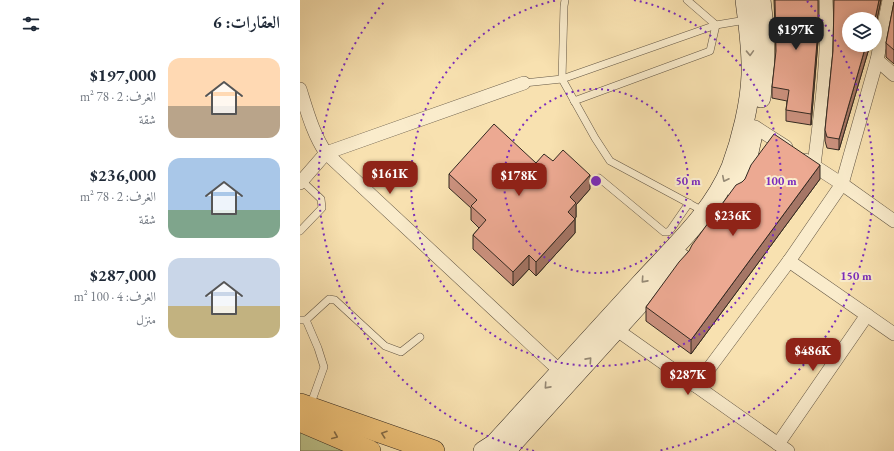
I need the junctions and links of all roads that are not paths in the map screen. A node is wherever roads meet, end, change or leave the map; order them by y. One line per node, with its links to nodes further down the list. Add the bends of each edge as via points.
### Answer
1 (565, 0): 11 (lane)
2 (687, 0): 8 (lane)
3 (745, 0): 7 (main road)
4 (760, 0): 7 (main road)
5 (826, 0): 17 (street, via 824,80)
6 (889, 0): 9 (street)
7 (756, 20): 8 (lane); 15 (main road, via 765,62 760,109)
8 (716, 25): 11 (lane); 14 (lane, via 710,51)
9 (877, 60): 10 (street); 20 (street)
10 (894, 75)
11 (562, 79): 12 (lane); 14 (lane)
12 (524, 83): 16 (street)
13 (300, 89): 16 (street, via 318,142)
14 (574, 101): 21 (lane, via 610,161)
15 (749, 125): 17 (street); 21 (main road, one-way to 21, via 718,193); 27 (main road, via 747,161 736,188 723,209 704,233)
16 (326, 153): 19 (street); 30 (street)
17 (814, 165): 20 (street)
18 (599, 178): 21 (lane, via 664,232 668,232)
19 (301, 182): 23 (lane, via 321,199 322,208)
20 (842, 184): 22 (street); 24 (street)
21 (697, 208): 27 (main road, one-way to 27)
22 (894, 221)
23 (300, 231)
24 (789, 261): 25 (street); 31 (street)
25 (867, 315): 28 (street); 33 (street)
26 (303, 320): 29 (lane, via 329,299 335,300 385,346 401,352); 32 (lane, via 318,348 324,367)
27 (612, 325): 30 (main road); 31 (street); 37 (main road, one-way to 27)
28 (894, 334)
29 (420, 337)
30 (560, 371): 36 (main road, one-way to 36, via 494,444)
31 (696, 386): 33 (street)
32 (303, 411): 34 (main road, one-way to 34); 35 (main road, one-way to 32)
33 (783, 448)
34 (370, 451)
35 (434, 451)
36 (483, 451)
37 (506, 451)

